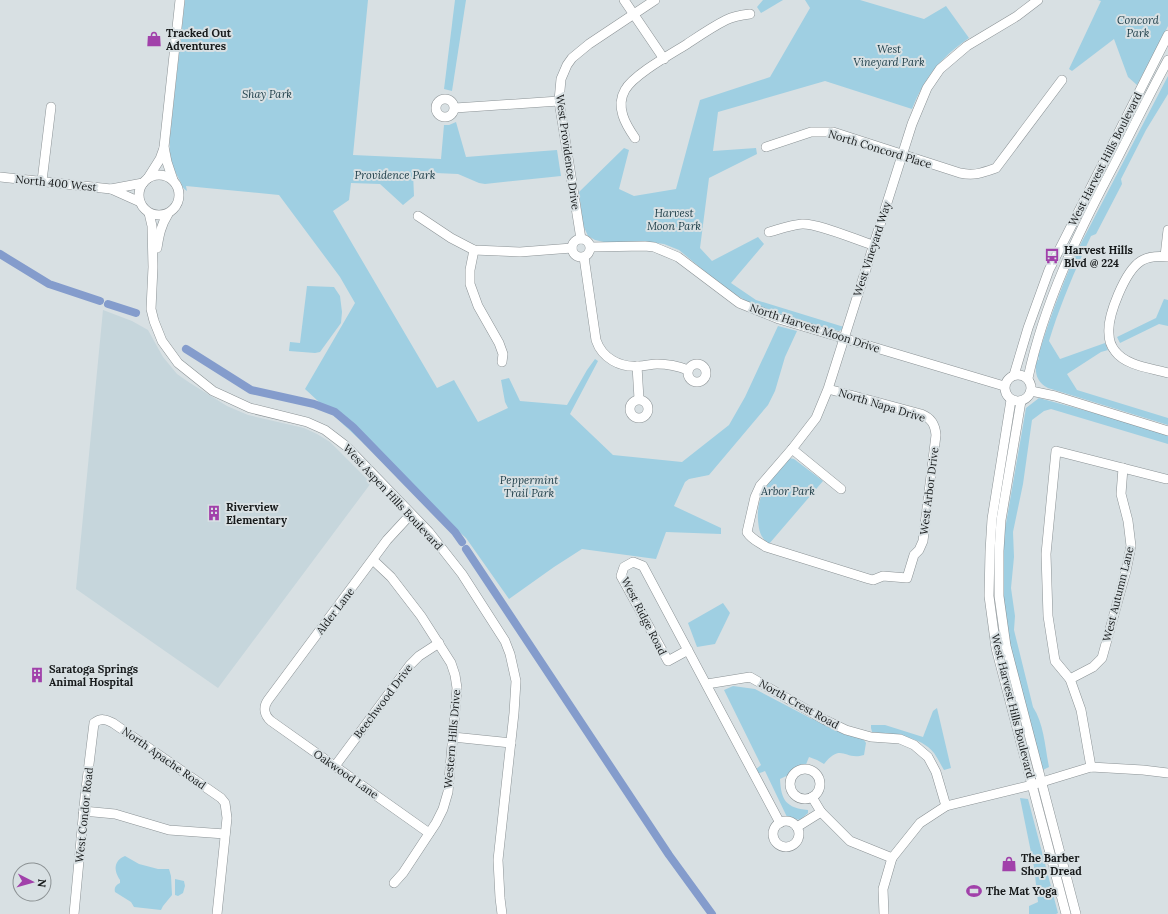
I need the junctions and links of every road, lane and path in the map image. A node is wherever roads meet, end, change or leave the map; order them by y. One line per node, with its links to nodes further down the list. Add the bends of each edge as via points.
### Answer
1 (180, 0): 15 (street)
2 (624, 0): 5 (street)
3 (655, 0): 5 (street)
4 (1038, 0): 17 (street, West Vineyard Way, via 1017,16 967,46 940,69 922,98)
5 (634, 14): 8 (street); 11 (street, West Providence Drive, via 580,51 567,65 561,79)
6 (750, 14): 8 (street, via 727,20)
7 (1168, 35): 42 (street, West Harvest Hills Boulevard, via 1049,270)
8 (664, 59): 14 (street, via 640,75 625,90 621,106 623,116)
9 (1168, 60): 43 (street, West Harvest Hills Boulevard, via 1081,228 1057,285 1039,336)
10 (1062, 80): 17 (street, North Concord Place, via 996,168 971,175)
11 (559, 101): 13 (street); 29 (street, West Providence Drive)
12 (51, 106): 21 (street)
13 (455, 108)
14 (635, 138)
15 (164, 147): 19 (street, via 160,159); 20 (street)
16 (766, 147): 17 (street, North Concord Place, via 811,132 824,131)
17 (902, 155): 30 (street, West Vineyard Way)
18 (0, 177): 21 (street, North 400 West)
19 (146, 180): 20 (street, via 161,175); 22 (street, North 400 West); 23 (street, via 140,189)
20 (173, 180): 25 (street, via 177,184 180,196 176,206)
21 (42, 181): 22 (street, North 400 West)
22 (111, 189): 23 (street, North 400 West)
23 (140, 202): 24 (street)
24 (149, 213): 25 (street, via 162,216); 36 (street)
25 (168, 214): 36 (street, via 160,232)
26 (418, 216): 33 (street)
27 (1168, 230): 34 (street)
28 (769, 232): 30 (street, via 804,224)
29 (581, 239): 31 (street, via 588,242); 32 (street, via 576,241)
30 (873, 245): 37 (street, West Vineyard Way)
31 (591, 247): 35 (street); 37 (street, North Harvest Moon Drive, via 654,247 678,257 739,303 779,319)
32 (572, 248): 33 (street, via 520,252); 35 (street, via 576,255)
33 (474, 250): 38 (street, via 470,284 478,306 499,343 503,354)
34 (1167, 256): 41 (street, via 1157,256 1136,264 1117,300 1108,333 1116,352 1128,362)
35 (584, 257): 39 (street, via 598,346 601,352 614,362)
36 (153, 267): 57 (street, West Aspen Hills Boulevard, via 151,308 154,321 162,341 178,363 213,391 250,408 307,422 325,430 346,446)
37 (843, 338): 44 (street, North Harvest Moon Drive); 45 (street, West Vineyard Way)
38 (502, 362)
39 (637, 366): 40 (street, via 656,364); 47 (street)
40 (688, 370)
41 (1168, 373)
42 (1014, 375): 43 (street, via 1019,374); 44 (street)
43 (1028, 378): 46 (street)
44 (1004, 386): 48 (street)
45 (828, 389): 50 (street, North Napa Drive, via 925,416); 52 (street, West Vineyard Way, via 816,418)
46 (1031, 391): 49 (street, via 1026,399); 51 (street)
47 (639, 400)
48 (1011, 400): 49 (street); 72 (street, West Harvest Hills Boulevard, via 992,519 989,596 996,648)
49 (1021, 401): 71 (street, West Harvest Hills Boulevard, via 1002,520 999,596 1006,646)
50 (934, 424): 58 (street, West Arbor Drive, via 936,435 923,541 914,555 907,578 883,576 868,579 775,550 752,539)
51 (1168, 431)
52 (792, 449): 56 (street); 58 (street, West Vineyard Way, via 760,486)
53 (1124, 468): 55 (street); 62 (street, West Autumn Lane, via 1121,494 1131,546 1126,571 1102,658 1093,667); 62 (street, via 1056,451 1046,554 1048,616 1055,661)
54 (1168, 469): 55 (street)
55 (1167, 481)
56 (841, 489)
57 (411, 514): 59 (street, Alder Lane); 67 (street, West Aspen Hills Boulevard, via 429,532 462,574 506,641 516,681)
58 (747, 532)
59 (373, 560): 60 (street, Western Hills Drive, via 409,599); 64 (street, Alder Lane, via 268,700)
60 (439, 644): 66 (street, Western Hills Drive, via 451,663 456,681 457,702); 68 (street, Beechwood Drive, via 419,656 410,665)
61 (688, 650): 61 (street, West Ridge Road, via 643,566 633,562 624,567 621,576 668,662); 63 (street, West Ridge Road)
62 (1070, 679): 69 (street, via 1081,710)
63 (707, 684): 74 (street, North Crest Road, via 750,677 846,730 914,745 928,757 936,772); 77 (street, West Ridge Road)
64 (265, 712): 68 (street, Oakwood Lane, via 271,721)
65 (100, 719): 75 (street, West Condor Road, via 94,723); 80 (street, North Apache Road, via 113,723 221,798 225,803)
66 (453, 737): 67 (street); 79 (street, Western Hills Drive, via 446,800)
67 (511, 743): 85 (street, West Aspen Hills Boulevard, via 498,860)
68 (335, 766): 79 (street, Oakwood Lane)
69 (1092, 767): 70 (street); 71 (street)
70 (1168, 773)
71 (1041, 782): 72 (street); 88 (street, West Harvest Hills Boulevard)
72 (1032, 785): 74 (street); 87 (street, West Harvest Hills Boulevard)
73 (812, 797): 76 (street)
74 (946, 806): 81 (street, via 920,823)
75 (84, 811): 80 (street, via 115,814 168,830); 83 (street, West Condor Road)
76 (821, 812): 78 (street); 81 (street, via 850,841)
77 (780, 823): 78 (street, via 790,822); 78 (street, via 774,830 774,835 778,844 783,846 796,842 799,832)
78 (797, 828)
79 (429, 833): 82 (street, Western Hills Drive)
80 (225, 834): 84 (street)
81 (892, 858): 86 (street, via 883,889)
82 (394, 883)
83 (74, 914)
84 (217, 914)
85 (502, 914)
86 (884, 914)
87 (1066, 914)
88 (1076, 914)

